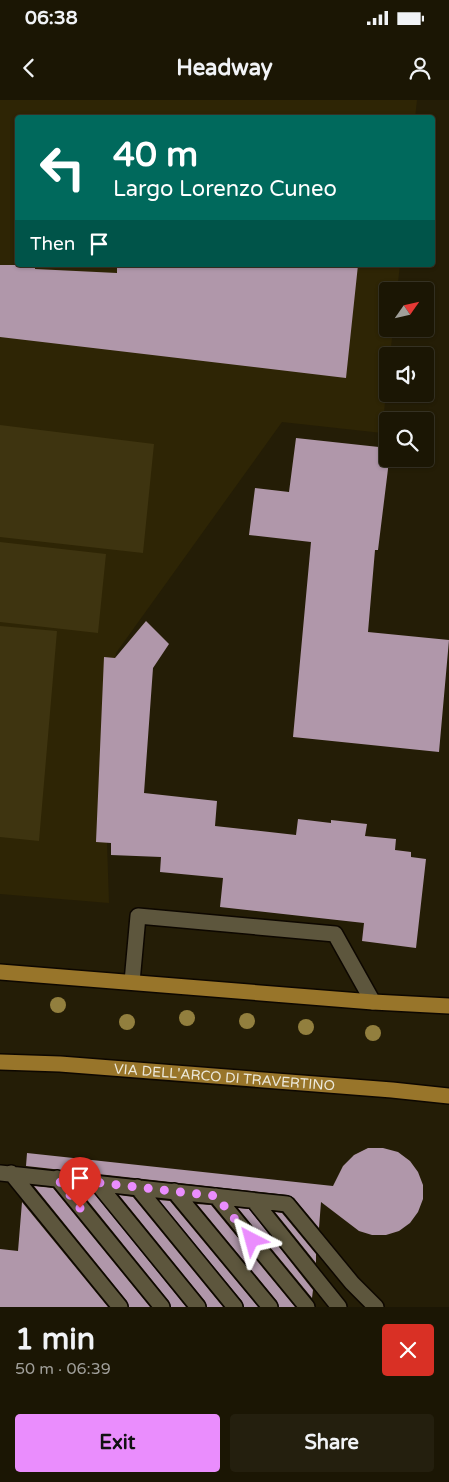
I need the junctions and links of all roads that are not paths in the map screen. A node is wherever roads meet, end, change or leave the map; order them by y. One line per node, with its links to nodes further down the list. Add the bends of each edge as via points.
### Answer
1 (0, 972): 2 (main road)
2 (132, 982): 3 (main road); 3 (lane, via 138,916 335,934)
3 (373, 1002): 4 (main road)
4 (449, 1006)
5 (0, 1062): 6 (main road, VIA DELL'ARCO DI TRAVERTINO, via 69,1064)
6 (449, 1096)
7 (5, 1173): 8 (lane); 14 (lane)
8 (57, 1178): 9 (lane); 15 (lane)
9 (97, 1182): 10 (lane); 16 (lane)
10 (137, 1187): 11 (lane); 17 (lane)
11 (174, 1192): 12 (lane); 18 (lane)
12 (216, 1196): 13 (lane); 19 (lane)
13 (254, 1200): 20 (lane); 21 (lane, via 288,1204 352,1283)
14 (120, 1307)
15 (162, 1307)
16 (198, 1307)
17 (235, 1307)
18 (270, 1307)
19 (307, 1307)
20 (339, 1307)
21 (376, 1307)

